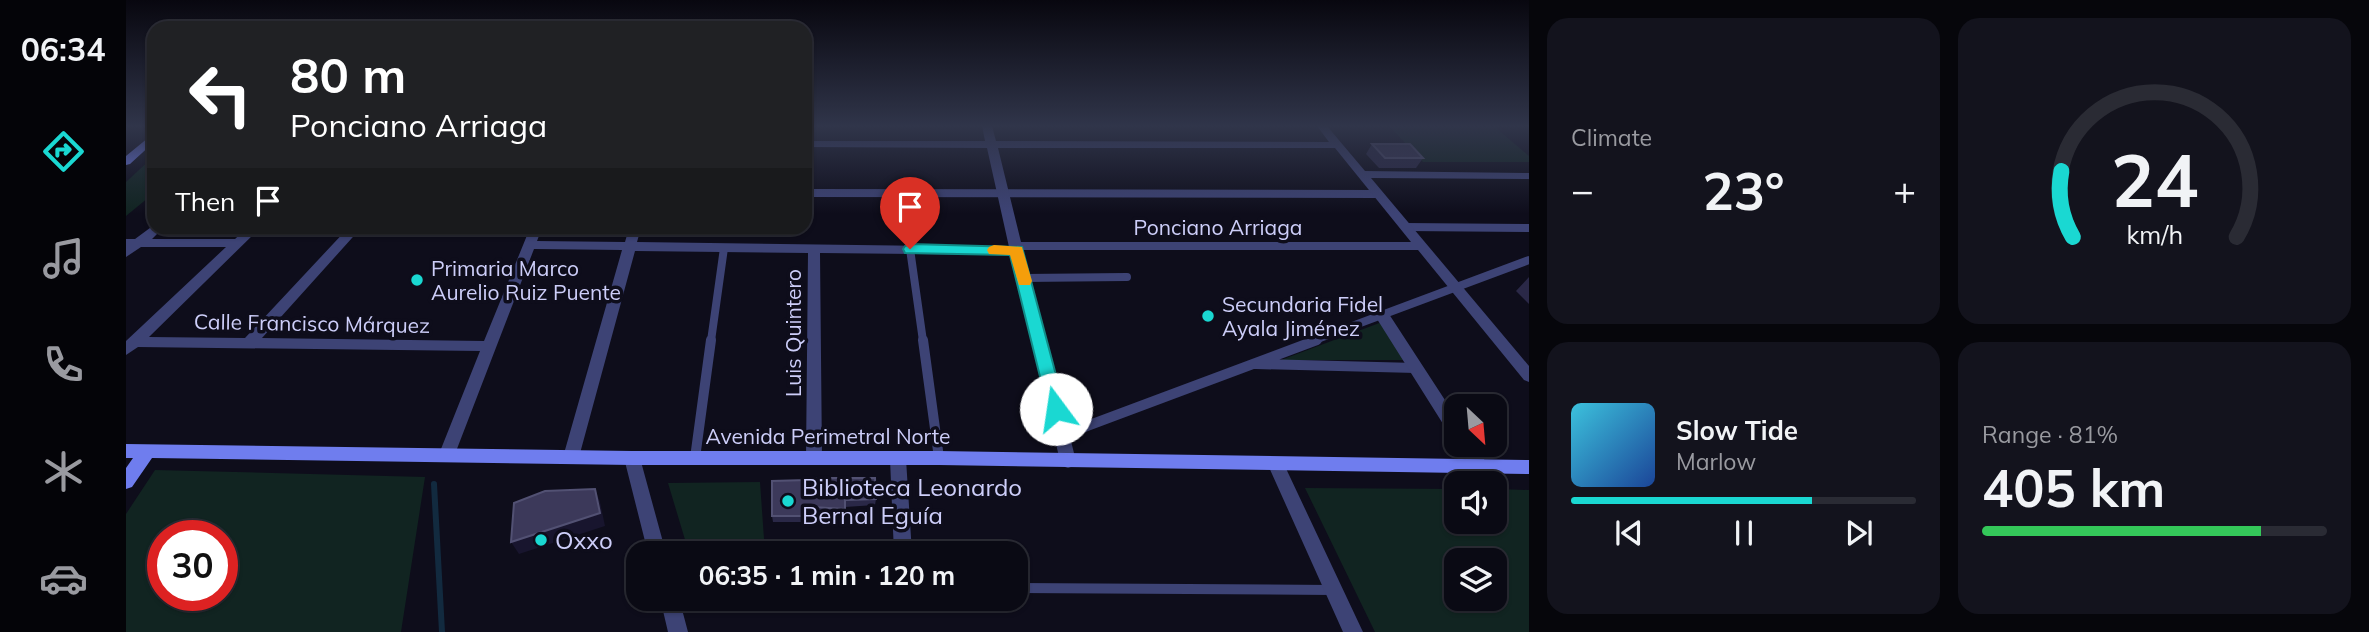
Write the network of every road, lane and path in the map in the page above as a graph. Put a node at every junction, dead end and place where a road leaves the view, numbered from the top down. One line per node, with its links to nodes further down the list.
1 (994, 155): 5 (street)
2 (1346, 155): 3 (street)
3 (1361, 174): 4 (street); 7 (street)
4 (1529, 176)
5 (1003, 192): 6 (lane); 7 (lane); 20 (street)
6 (812, 194)
7 (1378, 194): 8 (street)
8 (1405, 227): 9 (lane); 17 (street)
9 (1529, 228)
10 (246, 235): 15 (street)
11 (349, 235): 29 (street)
12 (533, 235): 16 (street)
13 (633, 235): 18 (street)
14 (132, 243): 15 (street); 23 (street)
15 (237, 243): 30 (street)
16 (528, 245): 18 (street, Ponciano Arriaga); 31 (street)
17 (1420, 246): 20 (street, Ponciano Arriaga); 27 (street)
18 (629, 248): 19 (street, Ponciano Arriaga); 41 (street)
19 (724, 248): 21 (street, Ponciano Arriaga); 44 (lane)
20 (1016, 248): 22 (street, Ponciano Arriaga); 26 (street)
21 (814, 249): 22 (street, Ponciano Arriaga); 45 (street, Luis Quintero)
22 (910, 249): 46 (lane)
23 (126, 253)
24 (1529, 260): 27 (lane)
25 (1127, 277): 26 (lane)
26 (1023, 278): 37 (street)
27 (1455, 288): 28 (lane); 32 (street)
28 (1382, 315): 33 (lane); 34 (street)
29 (250, 342): 30 (street, Calle Francisco Márquez); 31 (street, Calle Francisco Márquez)
30 (130, 346)
31 (488, 346): 40 (street)
32 (1523, 363): 35 (street)
33 (1249, 364): 34 (lane); 37 (lane)
34 (1416, 368): 36 (street)
35 (1529, 376)
36 (1444, 411)
37 (1063, 435): 48 (street)
38 (126, 452): 39 (street, Avenida Perimetral Norte)
39 (147, 452): 40 (street, Avenida Perimetral Norte); 52 (street)
40 (447, 454): 41 (street, Avenida Perimetral Norte)
41 (571, 457): 43 (street, Avenida Perimetral Norte)
42 (1474, 457): 50 (street)
43 (632, 458): 44 (street, Avenida Perimetral Norte); 53 (street)
44 (695, 458): 45 (street, Avenida Perimetral Norte)
45 (814, 458): 47 (street, Avenida Perimetral Norte)
46 (939, 458): 47 (street, Avenida Perimetral Norte); 48 (street, Avenida Perimetral Norte)
47 (898, 459): 54 (street)
48 (1068, 461): 49 (street, Avenida Perimetral Norte)
49 (1276, 464): 50 (street, Avenida Perimetral Norte); 56 (street)
50 (1480, 466): 51 (street, Avenida Perimetral Norte)
51 (1529, 467)
52 (126, 482)
53 (654, 541)
54 (902, 541)
55 (1028, 589): 56 (lane)
56 (1334, 590): 59 (street)
57 (672, 611): 58 (street)
58 (678, 632)
59 (1353, 632)

